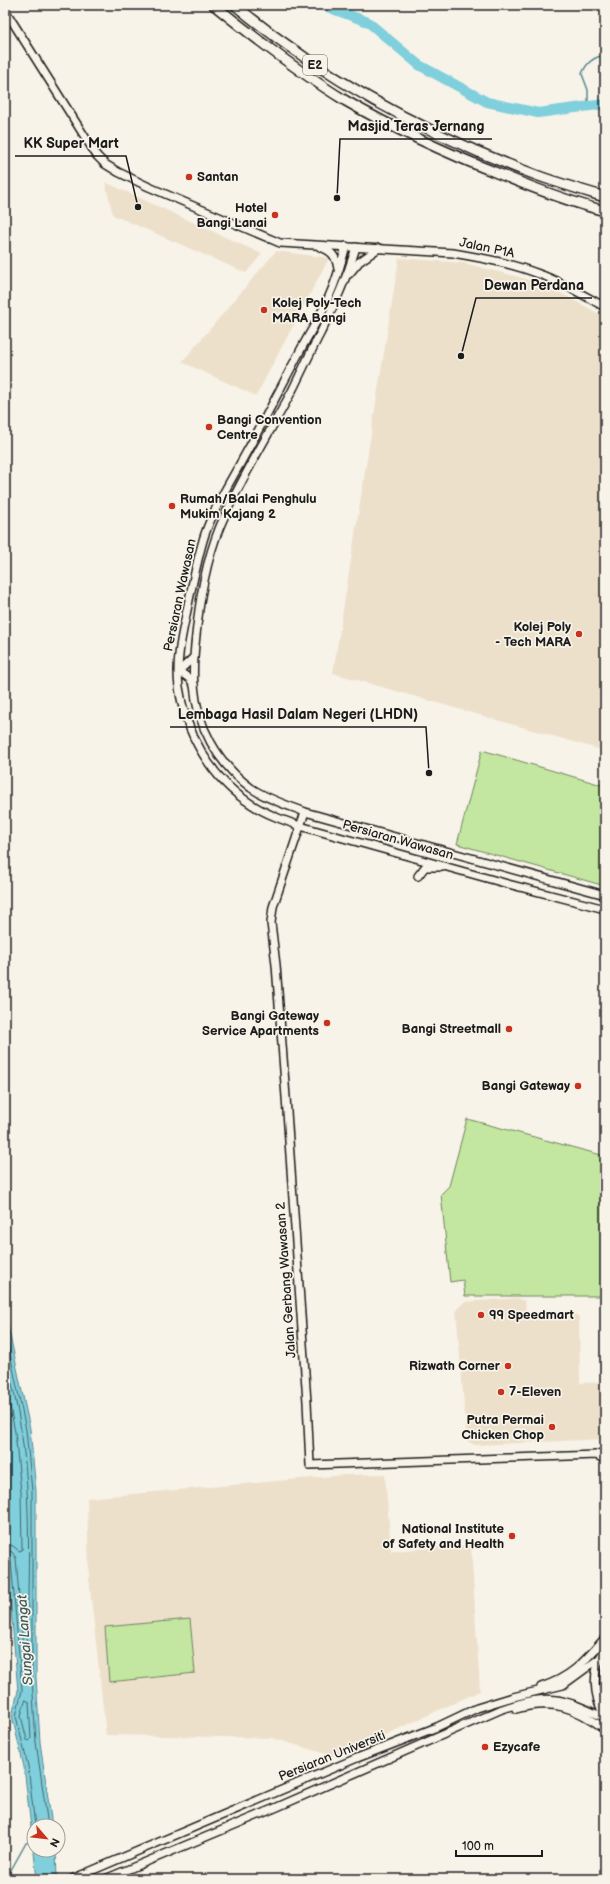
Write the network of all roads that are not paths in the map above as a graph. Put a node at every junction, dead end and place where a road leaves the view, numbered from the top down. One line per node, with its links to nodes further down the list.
1 (214, 5): 5 (highway, E2)
2 (235, 5): 4 (highway, E2)
3 (5, 10): 6 (main road)
4 (605, 197)
5 (605, 211)
6 (309, 244): 7 (main road, Jalan P1A); 10 (main road)
7 (346, 246): 8 (main road, Jalan P1A); 10 (main road, Persiaran Wawasan)
8 (356, 247): 9 (main road, Jalan P1A); 11 (main road, Persiaran Wawasan)
9 (378, 248): 11 (main road); 12 (main road, Jalan P1A)
10 (338, 273): 13 (main road, Persiaran Wawasan)
11 (348, 276): 14 (main road, Persiaran Wawasan)
12 (605, 307)
13 (292, 367): 14 (main road); 15 (main road, Persiaran Wawasan)
14 (293, 389): 15 (main road); 16 (main road, Persiaran Wawasan)
15 (274, 402): 17 (main road, Persiaran Wawasan)
16 (242, 482): 17 (main road); 18 (main road, Persiaran Wawasan)
17 (222, 497): 18 (main road); 20 (main road, Persiaran Wawasan)
18 (225, 515): 19 (main road, Persiaran Wawasan)
19 (194, 657): 20 (main road); 21 (main road, Persiaran Wawasan)
20 (179, 671): 21 (main road); 23 (main road, Persiaran Wawasan)
21 (194, 685): 22 (main road, Persiaran Wawasan)
22 (305, 812): 24 (main road, Jalan Gerbang Wawasan 2); 29 (main road, Persiaran Wawasan)
23 (285, 821): 24 (main road, Persiaran Wawasan); 26 (main road)
24 (300, 826): 25 (main road, Persiaran Wawasan); 26 (main road, Jalan Gerbang Wawasan 2)
25 (315, 830): 26 (main road); 27 (main road, Persiaran Wawasan)
26 (296, 839): 32 (main road, Jalan Gerbang Wawasan 2)
27 (447, 867): 28 (main road); 30 (main road, Persiaran Wawasan)
28 (418, 876)
29 (605, 895)
30 (605, 909)
31 (605, 1451): 32 (main road, Jalan Gerbang Wawasan 2)
32 (597, 1455): 33 (main road)
33 (605, 1460)
34 (605, 1638): 37 (main road)
35 (605, 1649): 36 (main road)
36 (600, 1658): 37 (main road, Persiaran Universiti); 38 (main road)
37 (477, 1708): 41 (main road, Persiaran Universiti)
38 (605, 1718): 39 (main road, Persiaran Universiti)
39 (477, 1719): 40 (main road); 42 (main road, Persiaran Universiti)
40 (605, 1729)
41 (72, 1879)
42 (105, 1879)

